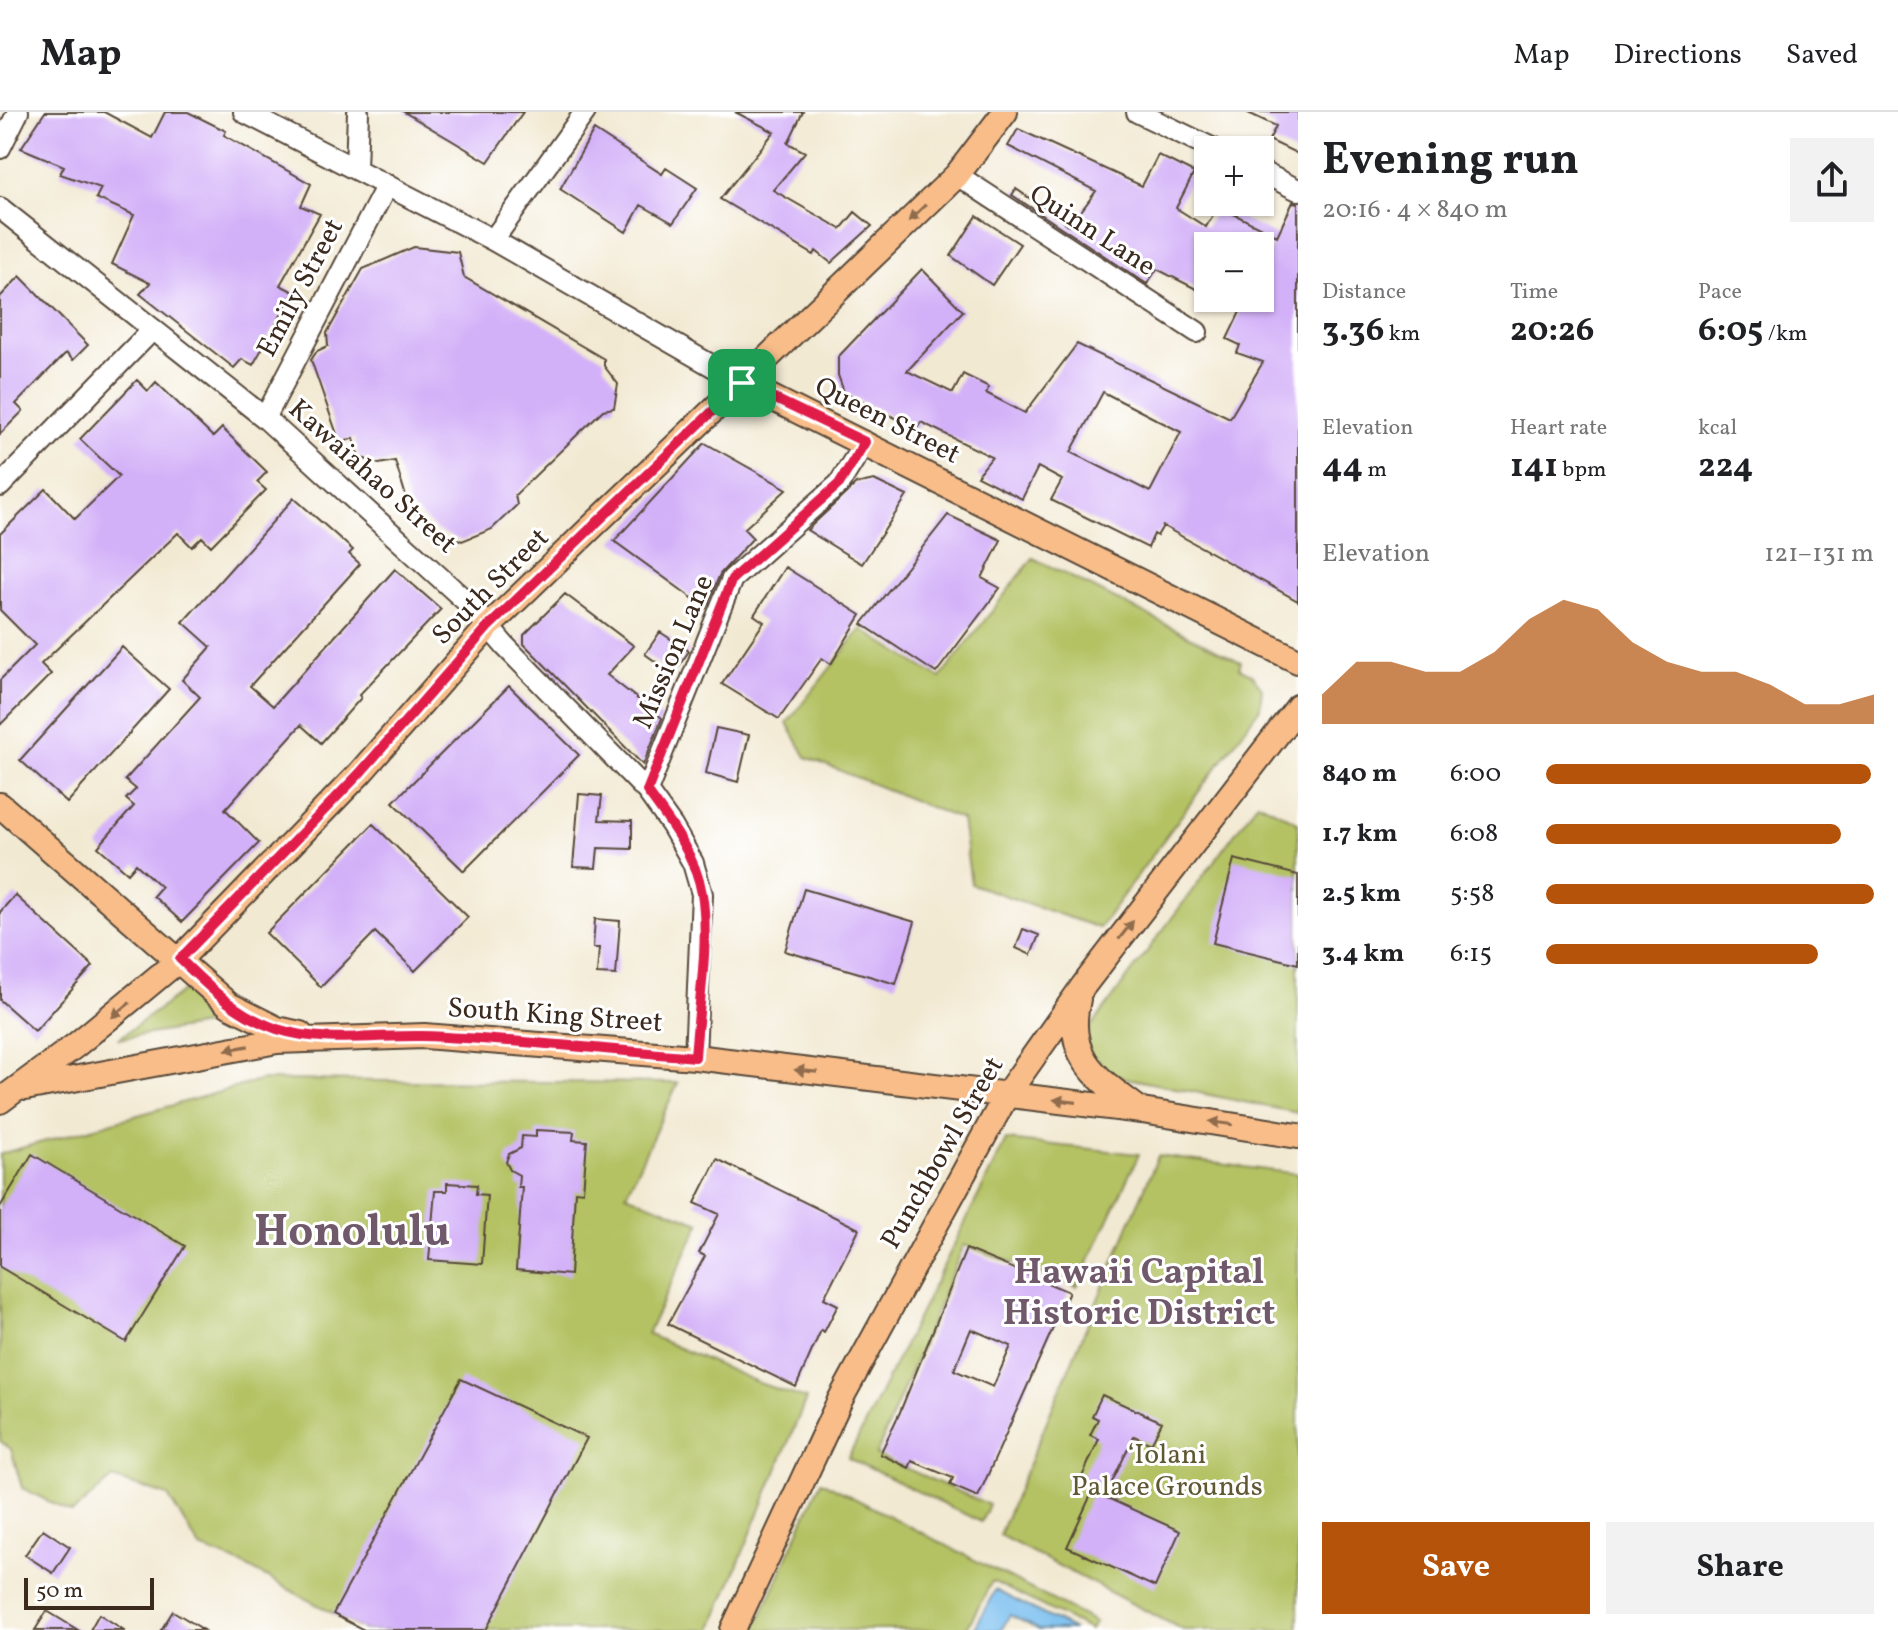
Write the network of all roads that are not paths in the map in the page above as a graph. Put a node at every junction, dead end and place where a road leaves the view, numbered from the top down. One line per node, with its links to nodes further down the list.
1 (18, 112): 8 (street)
2 (244, 112): 9 (street, Queen Street)
3 (358, 112): 9 (street)
4 (585, 112): 15 (street)
5 (1005, 112): 10 (main road, South Street)
6 (1137, 112): 7 (street)
7 (1194, 139)
8 (0, 148)
9 (356, 168): 12 (street, Queen Street)
10 (957, 175): 17 (street, Quinn Lane); 18 (main road, South Street, one-way to 18)
11 (1274, 178): 13 (street)
12 (387, 185): 15 (street, Queen Street); 19 (street, Emily Street)
13 (1298, 190)
14 (0, 208): 16 (street, Kawaiahao Street)
15 (493, 240): 18 (street, Queen Street)
16 (153, 329): 19 (street, Kawaiahao Street); 21 (street)
17 (1197, 332)
18 (742, 383): 20 (main road, Queen Street); 22 (main road, South Street)
19 (265, 418): 22 (street, Kawaiahao Street)
20 (865, 442): 23 (main road, Queen Street); 25 (street, Mission Lane)
21 (0, 486)
22 (488, 627): 25 (street, Kawaiahao Street); 27 (main road, South Street)
23 (1298, 661)
24 (1298, 707): 28 (main road, Punchbowl Street, one-way to 24)
25 (647, 791): 30 (street, Kawaiahao Street)
26 (0, 805): 27 (main road)
27 (180, 959): 29 (main road); 32 (main road, South Street, one-way to 32)
28 (1079, 992): 31 (main road, Punchbowl Street); 33 (main road)
29 (342, 1037): 30 (main road, South King Street); 32 (main road, South King Street, one-way to 32)
30 (695, 1057): 31 (main road, South King Street, one-way to 30)
31 (1007, 1094): 33 (main road, South King Street, one-way to 31); 35 (main road, Punchbowl Street)
32 (3, 1097)
33 (1142, 1111): 34 (main road, South King Street, one-way to 33)
34 (1298, 1136)
35 (733, 1630)

